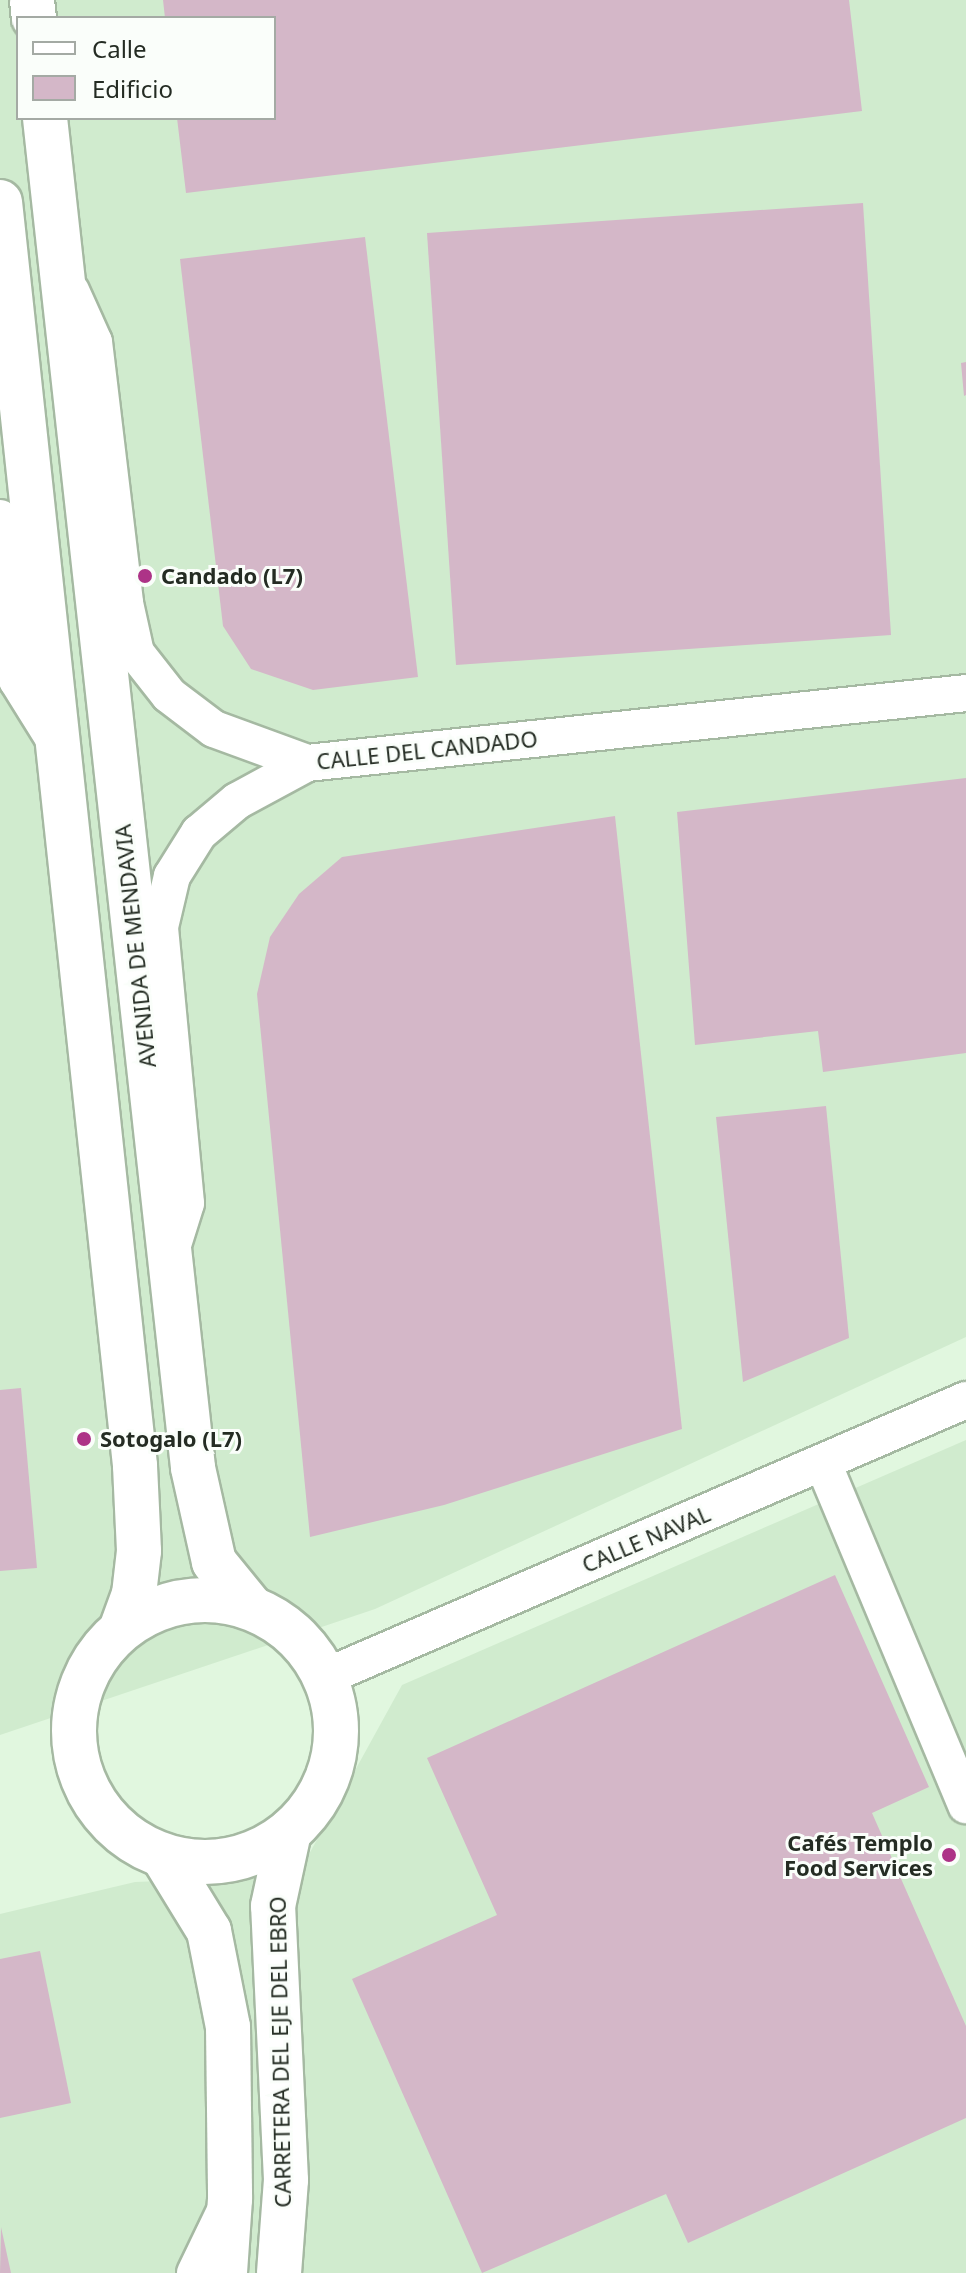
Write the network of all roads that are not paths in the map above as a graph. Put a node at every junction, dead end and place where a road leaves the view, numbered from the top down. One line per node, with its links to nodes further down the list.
1 (45, 120): 3 (main road, AVENIDA DE MENDAVIA)
2 (0, 202): 6 (main road)
3 (61, 271): 7 (street, AVENIDA DE MENDAVIA); 8 (main road, AVENIDA DE MENDAVIA)
4 (0, 518): 6 (street)
5 (966, 693): 7 (street, CALLE DEL CANDADO)
6 (60, 748): 12 (main road)
7 (307, 763): 8 (street, CALLE DEL CANDADO)
8 (170, 1255): 11 (main road, AVENIDA DE MENDAVIA)
9 (966, 1400): 10 (street, CALLE NAVAL)
10 (823, 1463): 13 (street, CALLE NAVAL); 14 (street)
11 (250, 1606): 12 (main road); 13 (main road)
12 (121, 1629): 16 (main road)
13 (325, 1677): 15 (main road)
14 (966, 1805)
15 (289, 1832): 16 (main road); 20 (main road, CARRETERA DEL EJE DEL EBRO)
16 (163, 1856): 17 (main road)
17 (230, 2199): 18 (street); 19 (main road)
18 (195, 2273)
19 (225, 2273)
20 (279, 2273)

